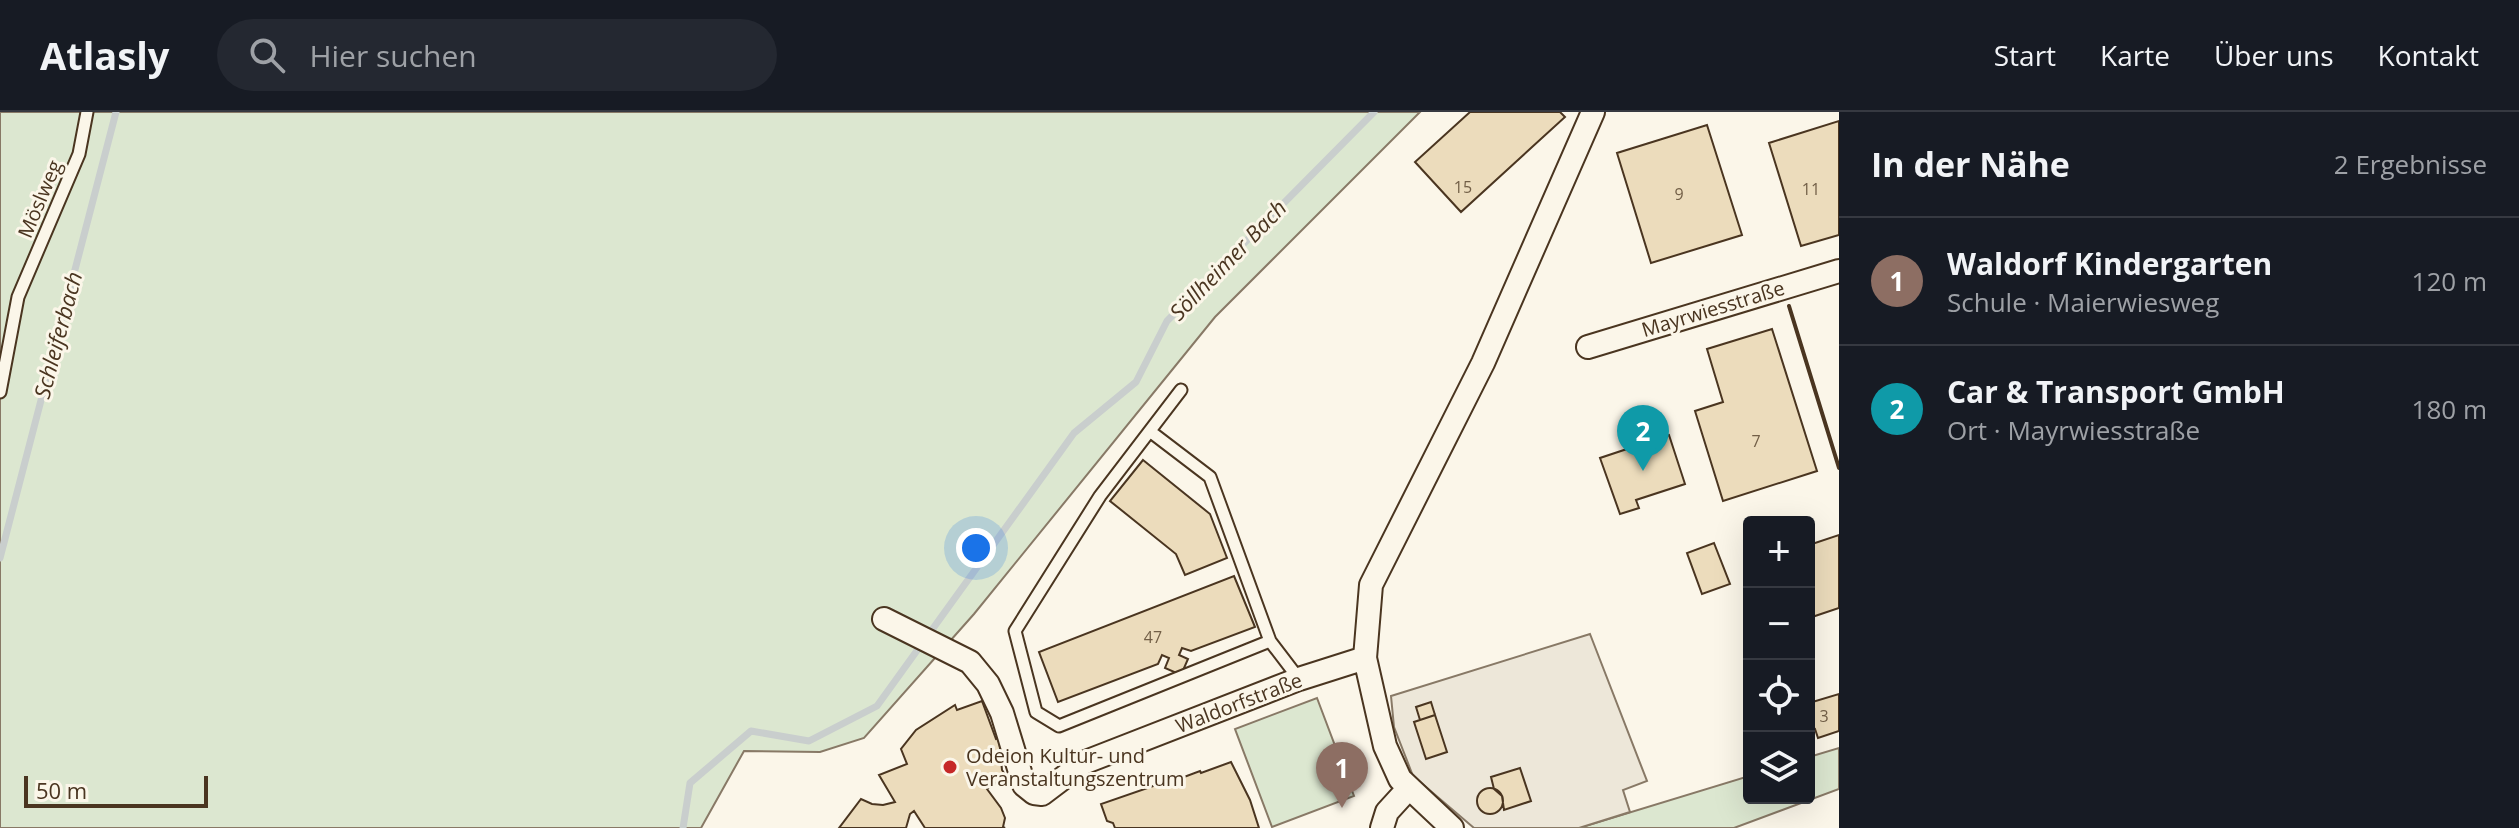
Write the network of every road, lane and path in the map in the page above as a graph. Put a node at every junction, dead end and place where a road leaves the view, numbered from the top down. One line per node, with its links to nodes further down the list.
1 (87, 112): 6 (lane, Möslweg)
2 (1593, 112): 10 (street)
3 (1839, 271): 4 (street, Mayrwiesstraße)
4 (1588, 347)
5 (1181, 390): 7 (lane)
6 (0, 392)
7 (1151, 432): 9 (lane); 9 (lane)
8 (891, 623): 11 (street, Waldorfstraße)
9 (1270, 641): 11 (lane)
10 (1365, 658): 11 (street, Waldorfstraße); 12 (street)
11 (1299, 679)
12 (1408, 789): 13 (street); 14 (street)
13 (1448, 827)
14 (1382, 828)

